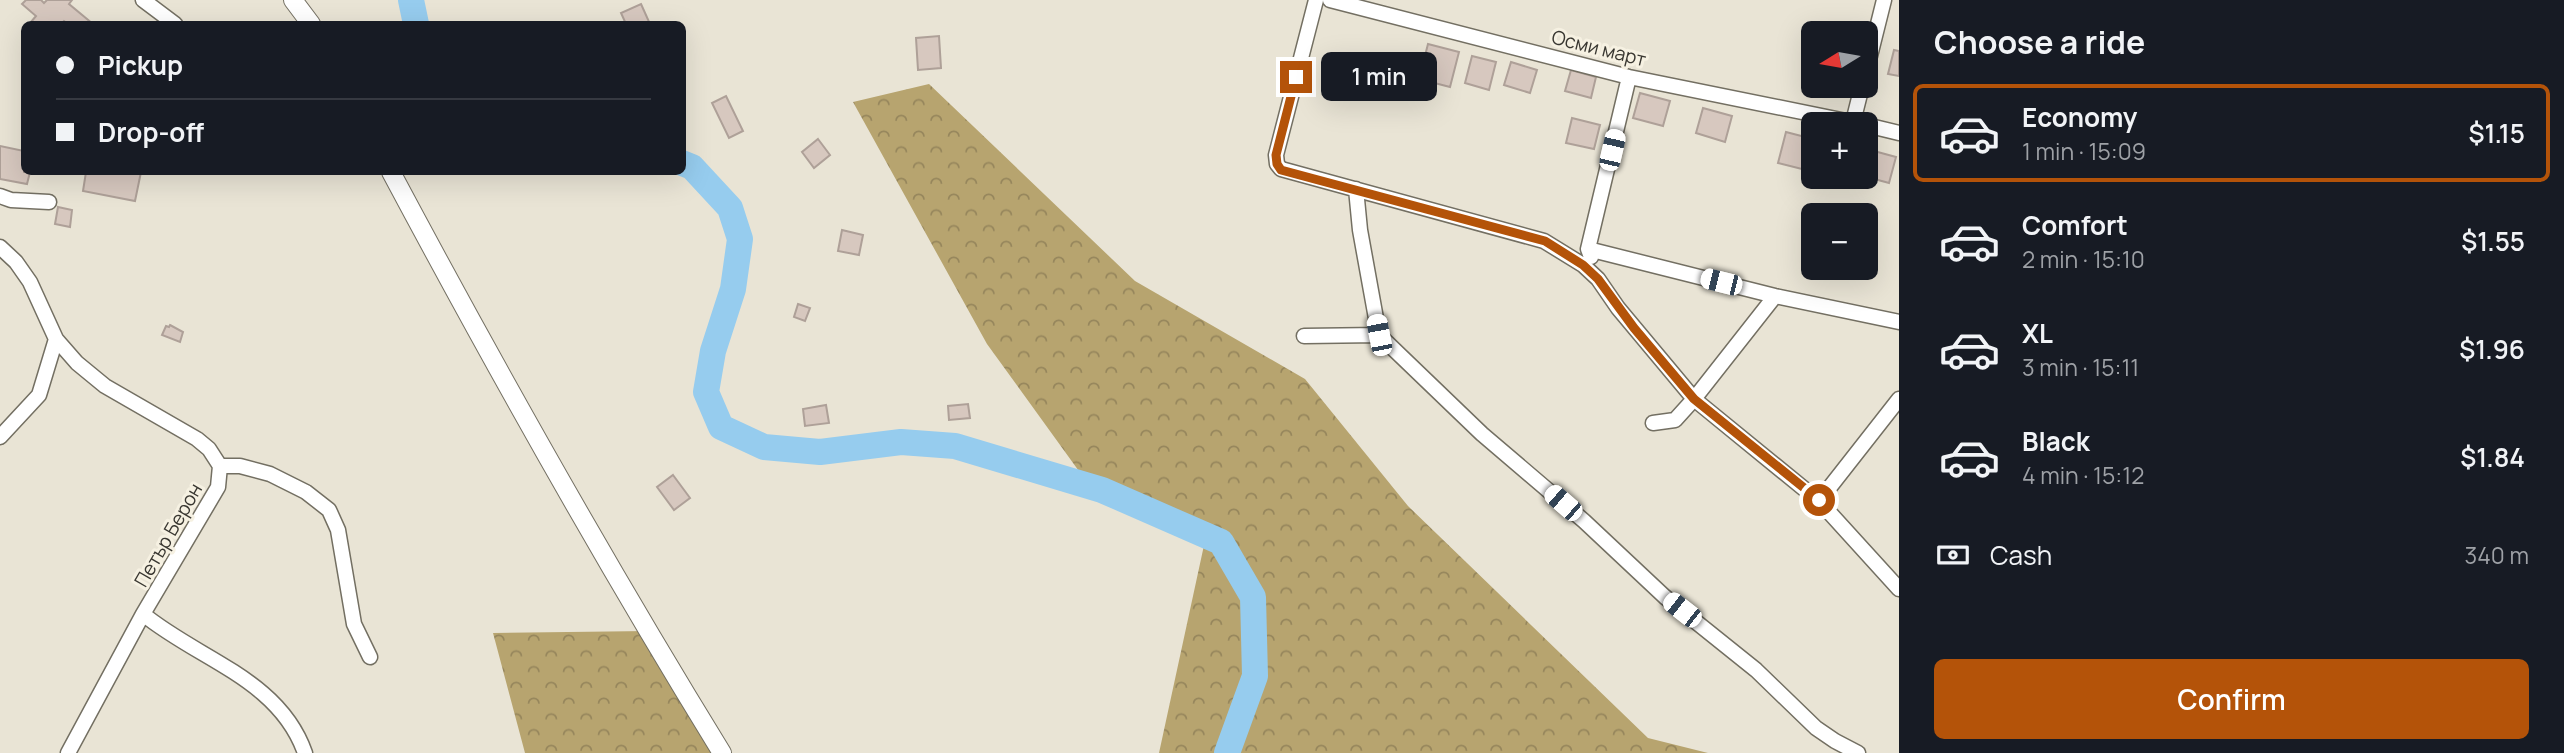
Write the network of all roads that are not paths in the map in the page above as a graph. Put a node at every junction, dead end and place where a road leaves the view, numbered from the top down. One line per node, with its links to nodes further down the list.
1 (144, 0): 6 (street)
2 (293, 0): 7 (street)
3 (1316, 0): 14 (street)
4 (1330, 0): 9 (street, Осми март)
5 (1884, 0): 8 (street)
6 (171, 21)
7 (309, 21)
8 (1878, 24)
9 (1629, 77): 10 (street, Осми март); 18 (street)
10 (1801, 112)
11 (1878, 128): 12 (street, Осми март)
12 (1899, 133)
13 (393, 175): 36 (street)
14 (1356, 189): 19 (street); 22 (street)
15 (0, 197): 16 (street)
16 (49, 202)
17 (0, 247): 24 (street, Петър Берон)
18 (1588, 249): 19 (street); 20 (street)
19 (1598, 279): 25 (street)
20 (1775, 296): 21 (street); 25 (street)
21 (1899, 321)
22 (1379, 335): 23 (street); 37 (street)
23 (1304, 336)
24 (56, 339): 28 (street); 29 (street, Петър Берон)
25 (1694, 399): 27 (street); 30 (street)
26 (1899, 400): 30 (street)
27 (1653, 423)
28 (0, 437)
29 (220, 466): 32 (street, Петър Берон); 33 (street)
30 (1819, 500): 31 (street)
31 (1899, 589)
32 (144, 614): 34 (street, Петър Берон); 35 (street)
33 (370, 657)
34 (68, 753)
35 (305, 753)
36 (722, 753)
37 (1858, 753)

